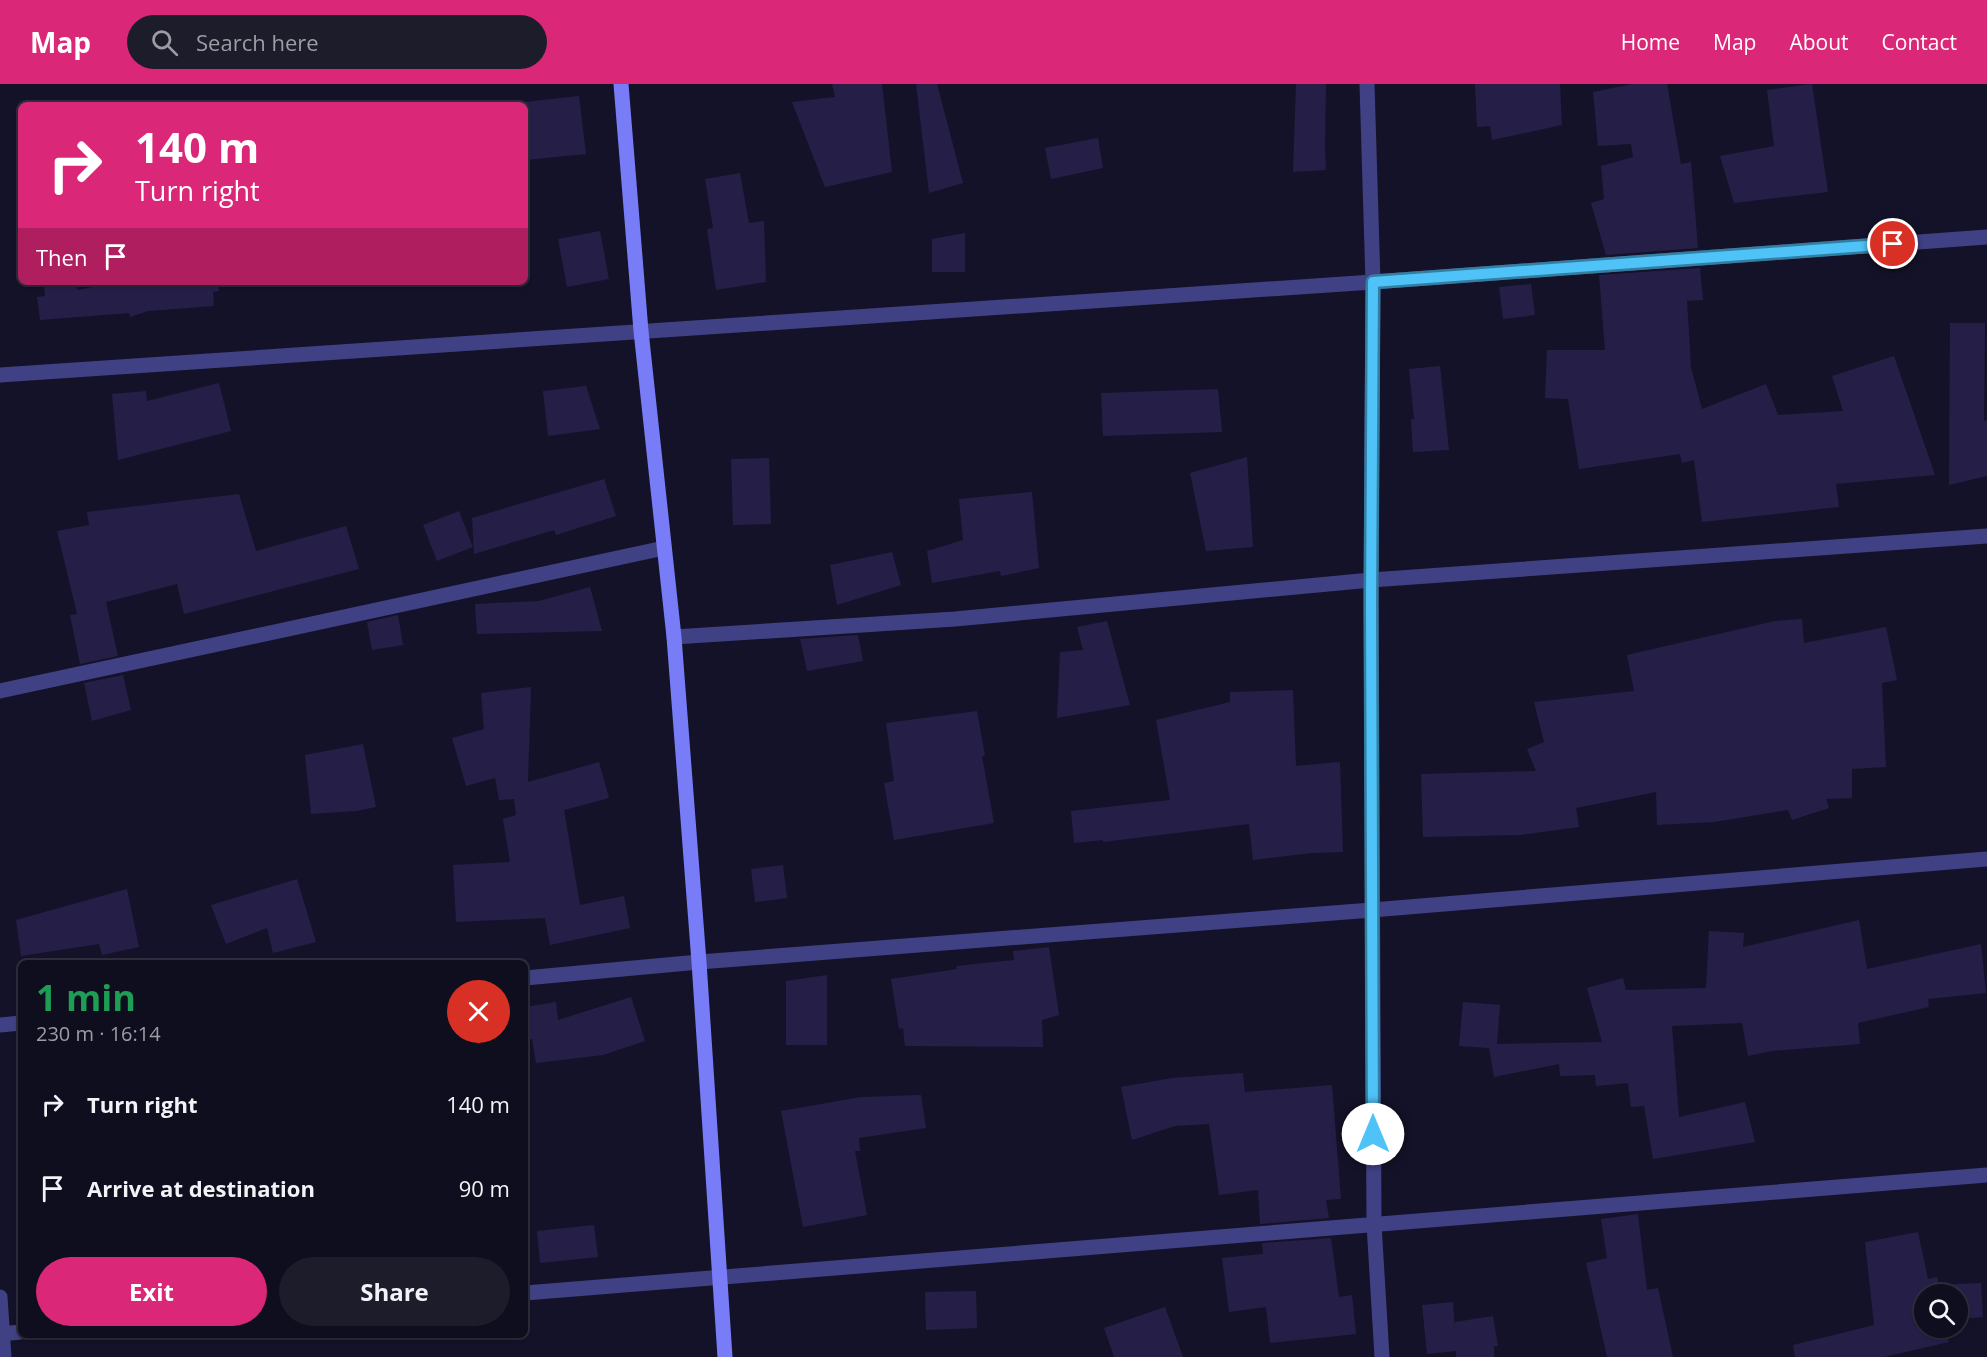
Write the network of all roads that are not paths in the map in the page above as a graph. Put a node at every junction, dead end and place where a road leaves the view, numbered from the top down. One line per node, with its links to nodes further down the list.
1 (621, 84): 5 (street)
2 (1367, 84): 4 (street)
3 (1987, 237): 4 (street)
4 (1373, 282): 5 (street); 9 (street)
5 (641, 331): 6 (street); 8 (street)
6 (0, 375)
7 (1987, 536): 9 (street)
8 (664, 548): 10 (street); 11 (street)
9 (1371, 580): 10 (street); 13 (street)
10 (674, 637): 14 (street)
11 (0, 691)
12 (1987, 859): 13 (street)
13 (1372, 910): 14 (street); 19 (street)
14 (699, 962): 15 (street); 20 (street)
15 (528, 978)
16 (18, 1023): 17 (street)
17 (0, 1025)
18 (1987, 1175): 19 (street)
19 (1374, 1224): 20 (street); 27 (street)
20 (719, 1278): 21 (street); 26 (street)
21 (528, 1293)
22 (0, 1297): 24 (street)
23 (18, 1332): 24 (street)
24 (1, 1334): 25 (street)
25 (3, 1357)
26 (725, 1357)
27 (1382, 1357)

